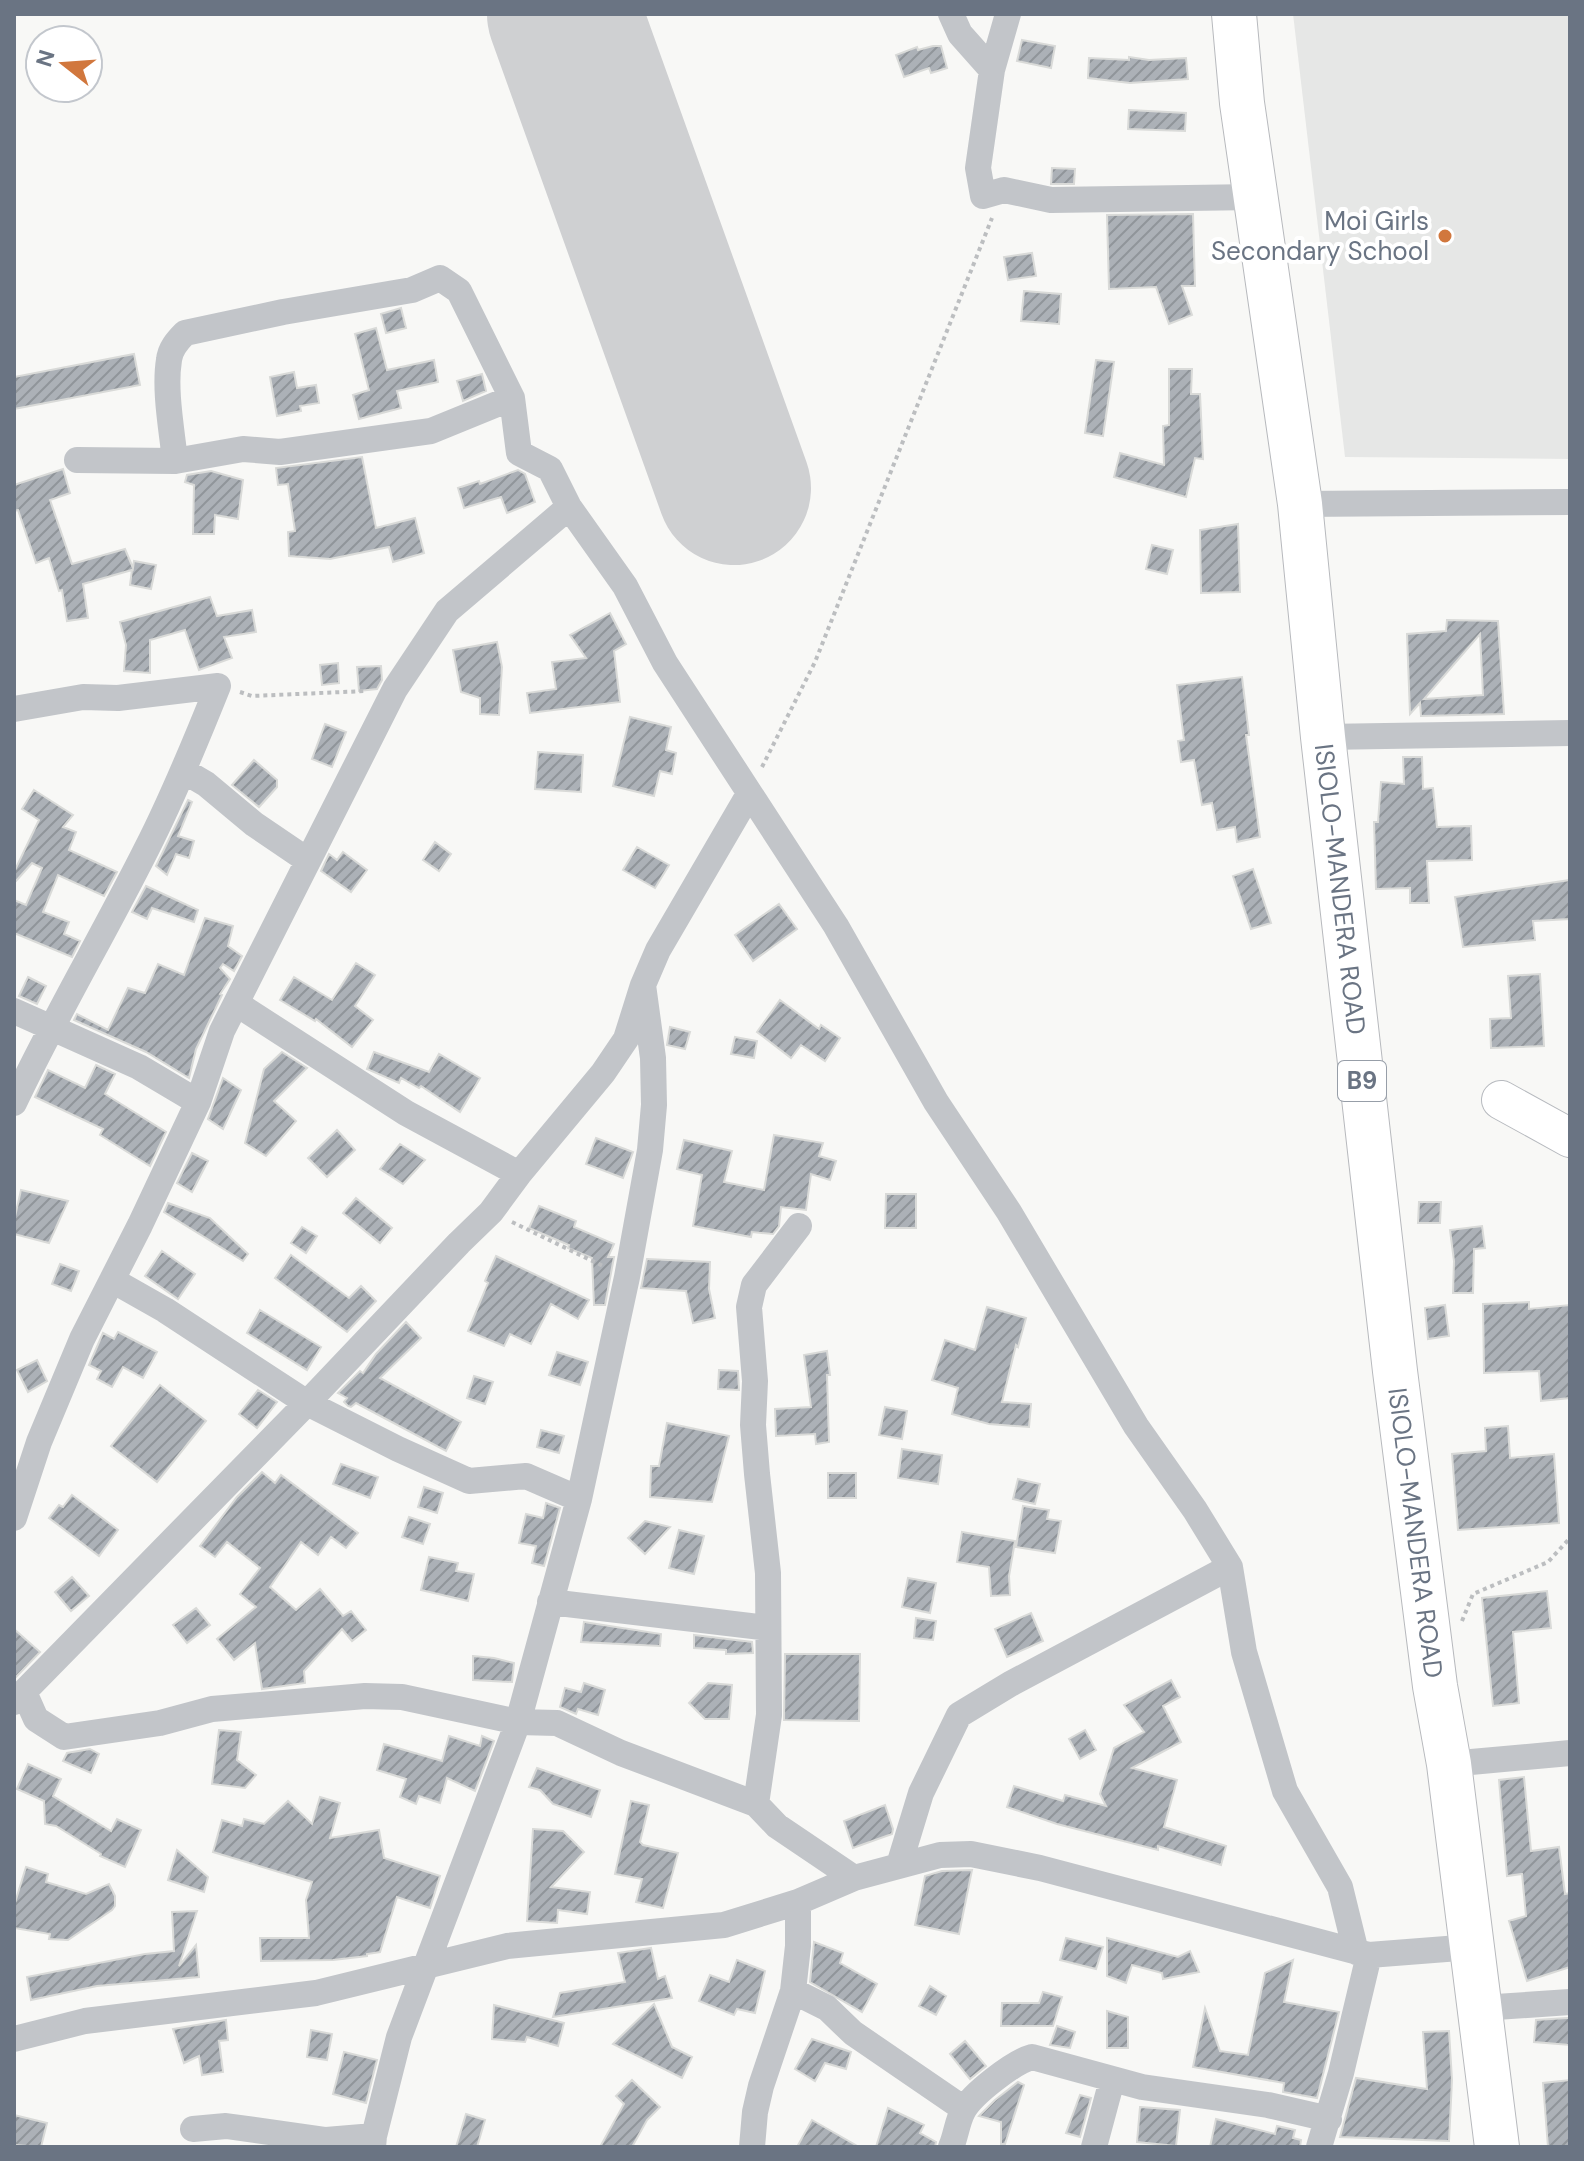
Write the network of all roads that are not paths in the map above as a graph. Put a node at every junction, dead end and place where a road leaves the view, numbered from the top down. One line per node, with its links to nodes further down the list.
1 (951, 14): 4 (street)
2 (1008, 14): 4 (street)
3 (1234, 14): 5 (highway, ISIOLO-MANDERA ROAD / B9)
4 (992, 70): 5 (street)
5 (1256, 197): 10 (highway, ISIOLO-MANDERA ROAD / B9)
6 (512, 398): 8 (street); 8 (street); 11 (street)
7 (77, 460): 8 (street)
8 (175, 461)
9 (1570, 502): 10 (street)
10 (1300, 504): 14 (highway, ISIOLO-MANDERA ROAD / B9)
11 (569, 507): 16 (street); 17 (street)
12 (14, 709): 15 (street)
13 (1570, 733): 14 (street)
14 (1323, 737): 38 (highway, ISIOLO-MANDERA ROAD / B9)
15 (184, 771): 17 (street); 21 (street)
16 (749, 794): 18 (street); 32 (street)
17 (307, 860): 19 (street)
18 (643, 985): 26 (street); 30 (street)
19 (237, 1004): 23 (street); 26 (street)
20 (14, 1011): 21 (street)
21 (50, 1028): 23 (street); 24 (street)
22 (1501, 1100): 25 (main road)
23 (198, 1102): 28 (street)
24 (14, 1103)
25 (1570, 1138)
26 (519, 1174): 29 (street)
27 (799, 1226): 34 (street)
28 (112, 1280): 29 (street); 31 (street)
29 (307, 1403): 30 (street); 35 (street)
30 (579, 1499): 33 (street)
31 (16, 1509)
32 (1230, 1567): 40 (street); 44 (street)
33 (550, 1602): 34 (street); 36 (street)
34 (768, 1628): 39 (street)
35 (19, 1697): 36 (street)
36 (518, 1722): 39 (street); 45 (street)
37 (1570, 1753): 38 (street)
38 (1449, 1764): 43 (highway, ISIOLO-MANDERA ROAD / B9)
39 (756, 1804): 41 (street)
40 (899, 1865): 41 (street); 44 (street)
41 (854, 1878): 42 (street)
42 (798, 1902): 45 (street); 46 (street)
43 (1472, 1947): 44 (street); 48 (highway, ISIOLO-MANDERA ROAD / B9)
44 (1363, 1954): 52 (street)
45 (426, 1965): 49 (street); 54 (street)
46 (793, 1991): 51 (street); 55 (street)
47 (1570, 2002): 48 (street)
48 (1481, 2008): 59 (highway, ISIOLO-MANDERA ROAD / B9)
49 (14, 2039)
50 (1112, 2080): 51 (street); 52 (street); 57 (street)
51 (964, 2109): 56 (street)
52 (1329, 2119): 58 (street)
53 (193, 2129): 54 (street)
54 (374, 2141)
55 (752, 2147)
56 (951, 2147)
57 (1094, 2147)
58 (1319, 2147)
59 (1497, 2147)

